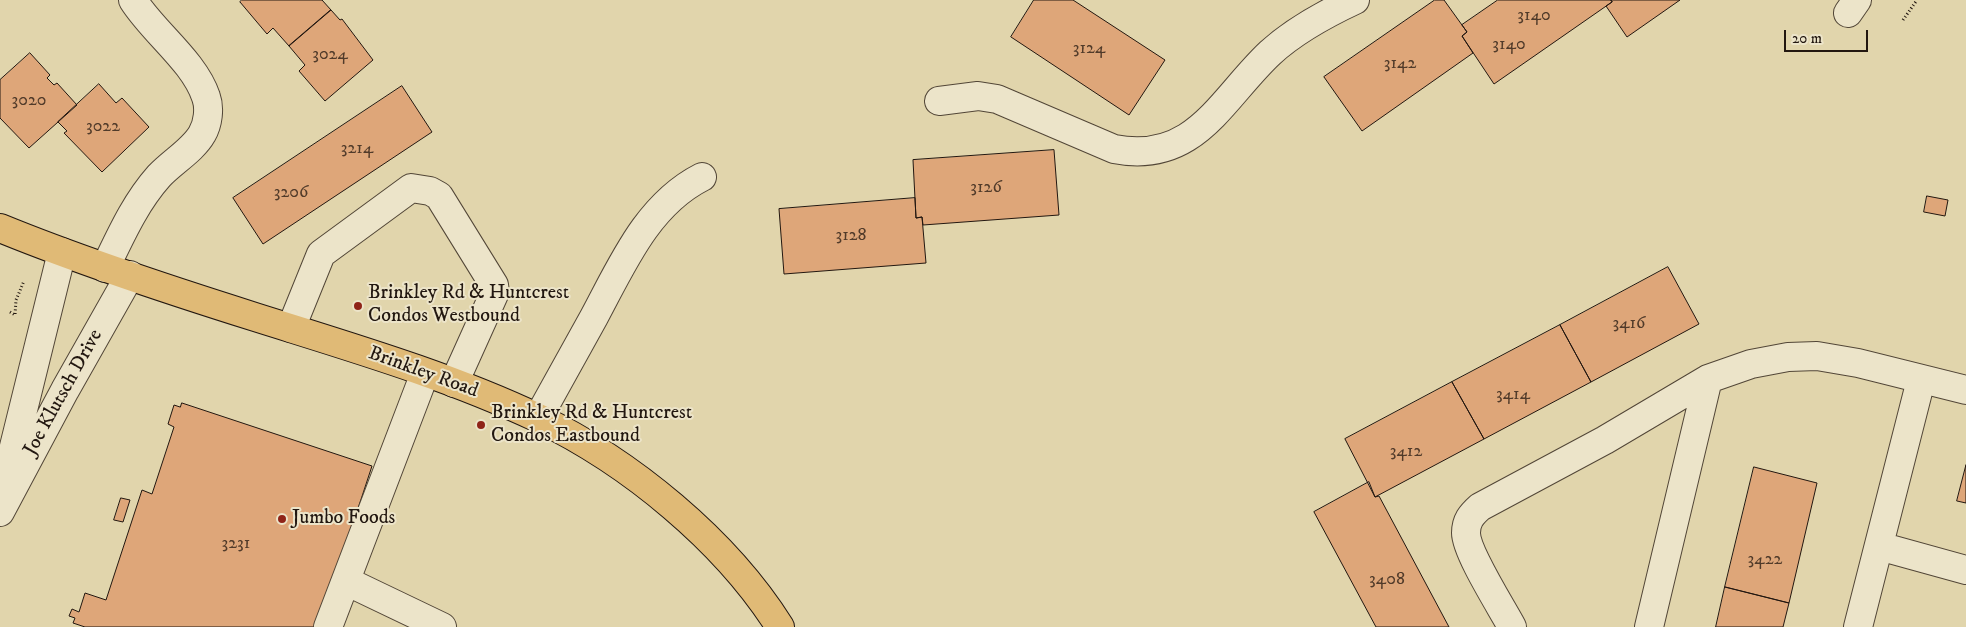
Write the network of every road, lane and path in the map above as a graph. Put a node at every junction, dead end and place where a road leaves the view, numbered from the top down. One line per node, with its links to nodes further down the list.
1 (133, 0): 9 (street, Joe Klutsch Drive)
2 (1355, 0): 5 (street)
3 (1917, 0): 4 (path)
4 (1903, 20)
5 (939, 101)
6 (702, 177): 18 (street)
7 (0, 228): 8 (main road, Brinkley Road)
8 (62, 252): 9 (main road, Brinkley Road); 19 (street)
9 (117, 272): 12 (main road, Brinkley Road); 19 (street, Joe Klutsch Drive)
10 (26, 276): 11 (path)
11 (10, 312)
12 (291, 328): 13 (main road, Brinkley Road); 16 (street)
13 (426, 372): 16 (main road, Brinkley Road); 22 (street)
14 (1708, 379): 15 (street); 26 (street); 27 (street)
15 (1921, 380): 17 (street); 20 (street)
16 (454, 383): 18 (main road, Brinkley Road)
17 (1966, 390)
18 (538, 418): 25 (main road, Brinkley Road)
19 (0, 512)
20 (1879, 546): 21 (street); 28 (street)
21 (1966, 570)
22 (346, 581): 23 (street); 24 (street)
23 (328, 627)
24 (442, 627)
25 (780, 627)
26 (1512, 627)
27 (1649, 627)
28 (1858, 627)

